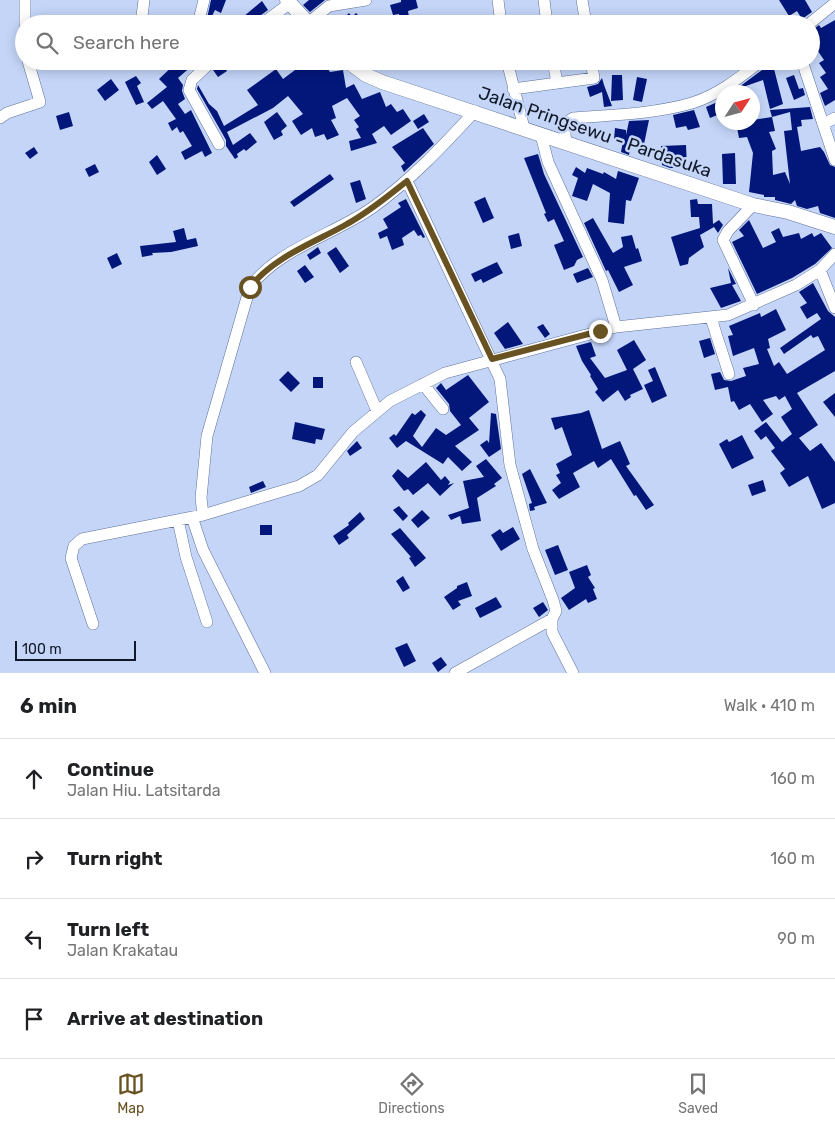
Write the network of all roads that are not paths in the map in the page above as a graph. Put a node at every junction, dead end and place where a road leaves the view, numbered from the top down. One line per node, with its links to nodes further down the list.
1 (25, 0): 10 (street)
2 (144, 0): 11 (street)
3 (204, 0): 12 (street)
4 (366, 0): 15 (street)
5 (498, 0): 16 (street)
6 (544, 0): 17 (street)
7 (582, 0): 18 (street)
8 (288, 1): 13 (street); 14 (main road)
9 (835, 3): 19 (street)
10 (25, 15)
11 (142, 15)
12 (200, 15)
13 (272, 15)
14 (301, 15)
15 (318, 15)
16 (500, 15)
17 (546, 15)
18 (584, 15)
19 (820, 15)
20 (31, 70): 31 (street)
21 (203, 70): 37 (street)
22 (359, 70): 30 (main road, Jalan Pringsewu - Pardasuka)
23 (509, 70): 29 (street)
24 (554, 70): 28 (street)
25 (593, 70): 28 (street)
26 (748, 70): 36 (street)
27 (805, 70): 33 (street)
28 (556, 83): 29 (street)
29 (514, 89): 34 (street)
30 (475, 111): 34 (main road, Jalan Pringsewu - Pardasuka); 39 (street)
31 (0, 118)
32 (835, 118): 33 (street)
33 (823, 124): 38 (street)
34 (524, 128): 35 (main road, Jalan Pringsewu - Pardasuka)
35 (541, 135): 36 (main road, Jalan Pringsewu - Pardasuka); 47 (street)
36 (566, 143): 40 (main road, Jalan Pringsewu - Pardasuka)
37 (218, 144)
38 (835, 160)
39 (407, 181): 48 (street); 54 (street)
40 (753, 205): 41 (main road, Jalan Pringsewu - Pardasuka); 44 (street)
41 (835, 227)
42 (835, 254): 43 (street)
43 (820, 270): 44 (street); 45 (street)
44 (754, 305): 46 (street)
45 (835, 308)
46 (711, 318): 47 (street); 50 (street)
47 (616, 327): 48 (street)
48 (492, 359): 51 (street); 56 (street)
49 (356, 362): 53 (street)
50 (729, 374)
51 (423, 384): 52 (street); 53 (street)
52 (443, 409)
53 (377, 411): 54 (street)
54 (198, 516): 55 (street); 59 (street)
55 (178, 520): 57 (street); 58 (street)
56 (552, 619): 60 (street); 61 (street)
57 (207, 622)
58 (93, 624)
59 (265, 673)
60 (455, 673)
61 (572, 673)

